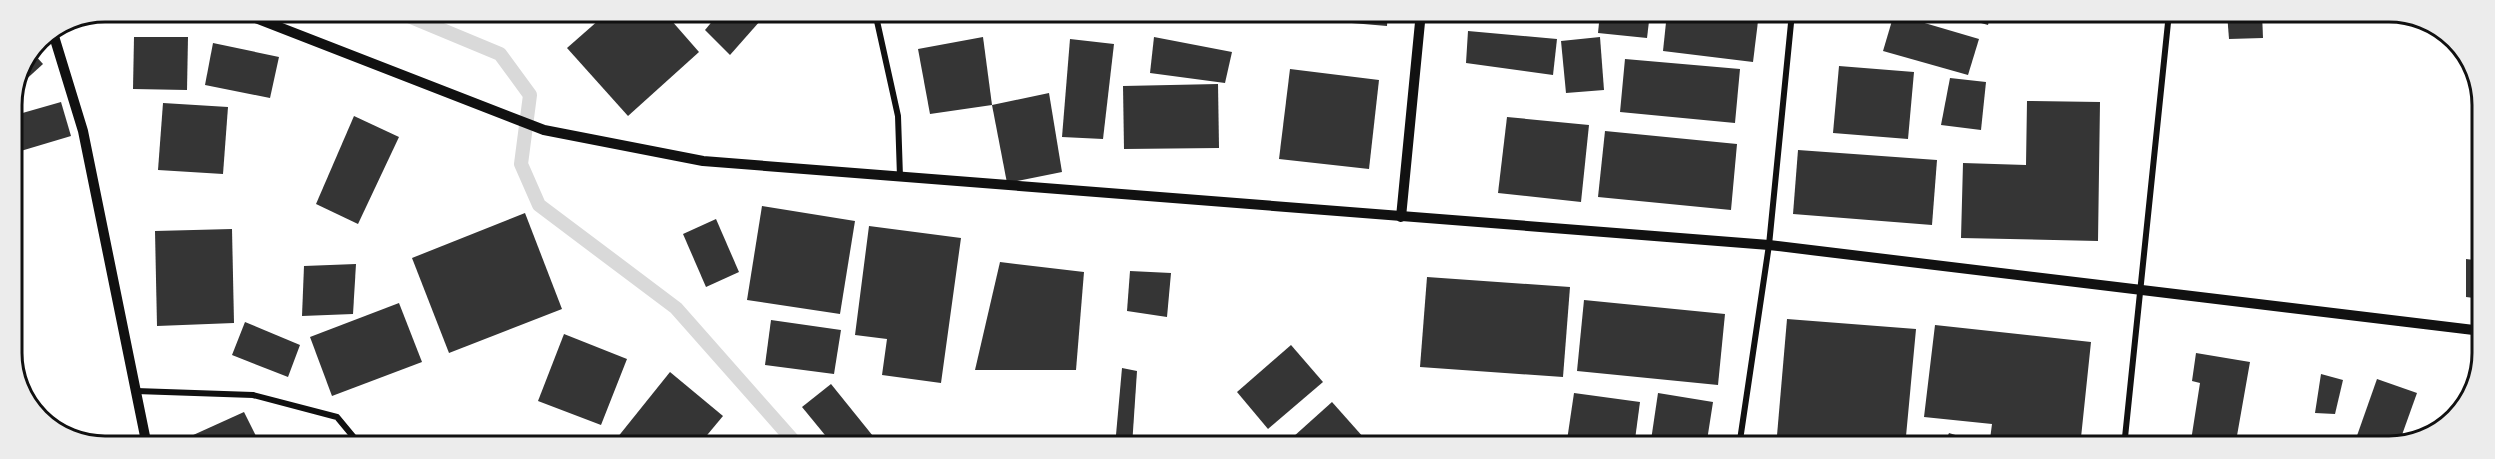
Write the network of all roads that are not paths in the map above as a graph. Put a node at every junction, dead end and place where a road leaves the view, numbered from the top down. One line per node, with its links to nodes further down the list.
1 (266, 22): 7 (street)
2 (877, 22): 7 (street)
3 (1420, 22): 8 (street)
4 (1791, 22): 9 (street)
5 (2168, 22): 10 (street)
6 (55, 40): 12 (street)
7 (900, 177): 8 (street)
8 (1401, 217): 9 (street)
9 (1769, 245): 10 (street); 15 (street)
10 (2141, 291): 11 (street); 16 (street)
11 (2472, 330)
12 (136, 391): 13 (street); 14 (street)
13 (145, 436)
14 (353, 436)
15 (1741, 436)
16 (2125, 436)

